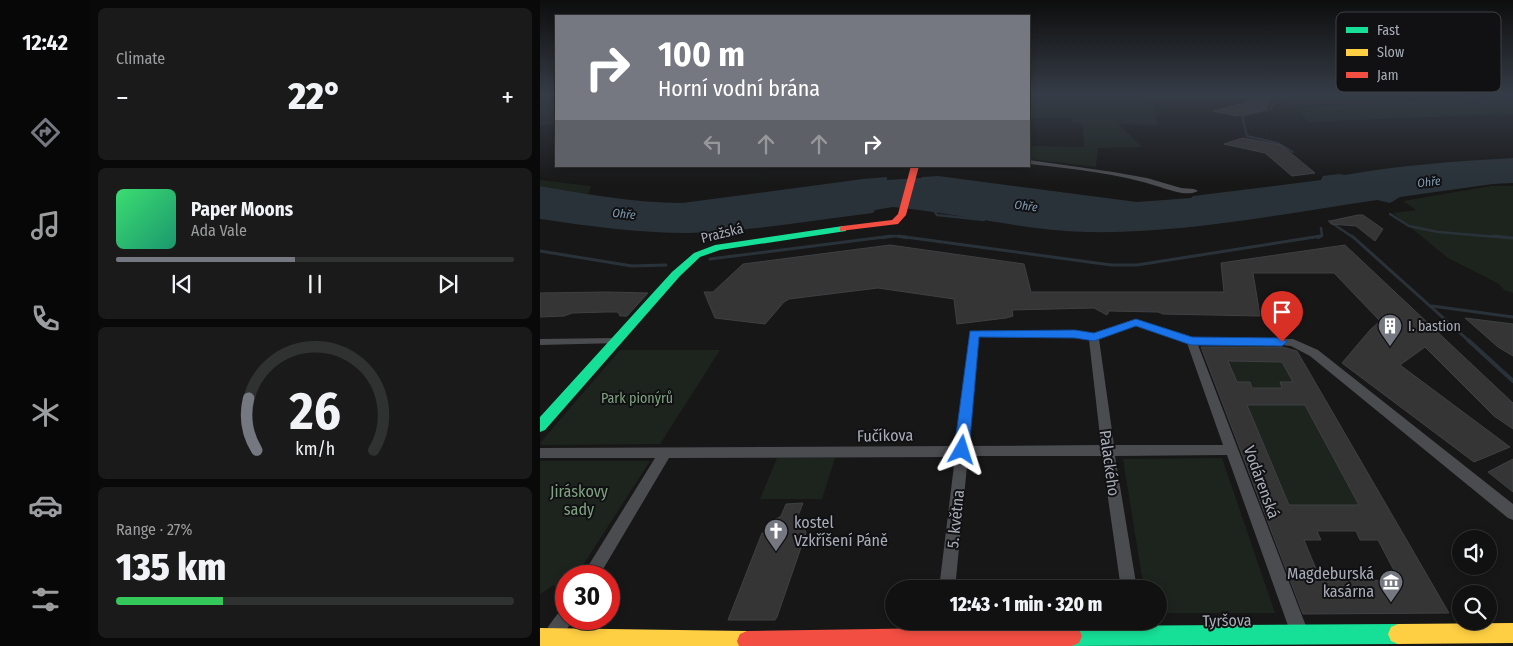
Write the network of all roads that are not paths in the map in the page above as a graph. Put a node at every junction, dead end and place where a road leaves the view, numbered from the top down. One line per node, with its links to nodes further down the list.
1 (1030, 162): 3 (street)
2 (914, 171): 5 (main road, Pražská)
3 (1194, 191)
4 (1094, 337): 6 (street); 9 (street, 5. května); 10 (street, Palackého)
5 (616, 341): 7 (street); 8 (main road, Pražská)
6 (1191, 341): 11 (street, Vodárenská); 14 (street)
7 (540, 342)
8 (540, 426)
9 (962, 450): 10 (street, Fučíkova); 12 (street, Fučíkova); 16 (street, 5. května)
10 (1108, 450): 11 (street, Fučíkova); 17 (street, Palackého)
11 (1231, 450): 22 (street, Vodárenská)
12 (666, 452): 13 (street, Fučíkova); 15 (street)
13 (540, 453)
14 (1513, 512)
15 (597, 565)
16 (947, 580)
17 (1128, 580)
18 (555, 630): 24 (street)
19 (1513, 633): 23 (main road, Tyršova)
20 (941, 635): 21 (main road, Tyršova); 24 (main road, Tyršova)
21 (1136, 635): 22 (main road, Tyršova)
22 (1300, 635): 23 (main road, Tyršova)
23 (1392, 640)
24 (547, 641)

